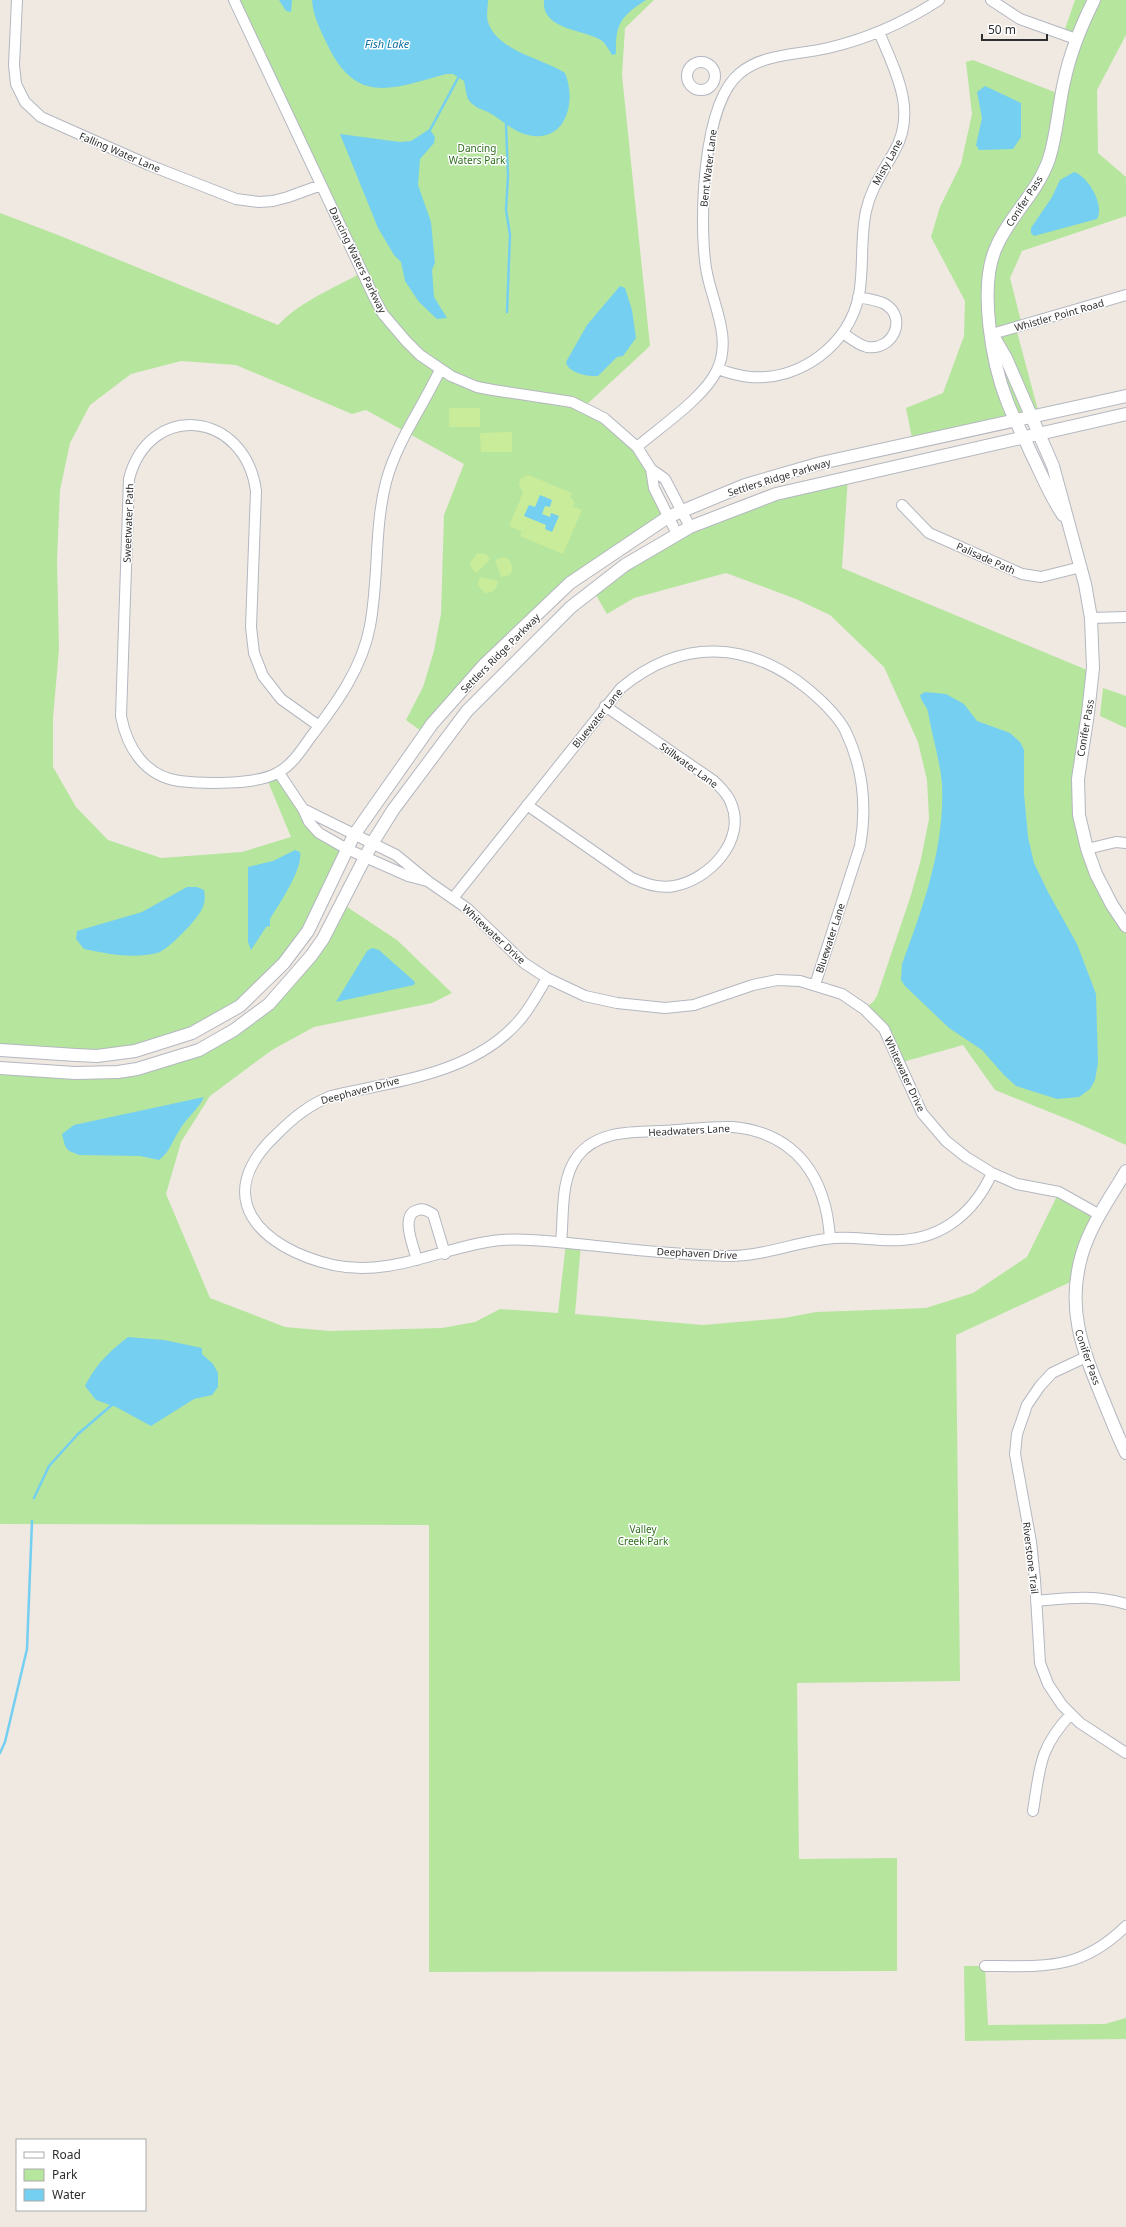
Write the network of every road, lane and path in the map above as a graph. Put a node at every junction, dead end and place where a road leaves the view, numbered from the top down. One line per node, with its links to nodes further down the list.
1 (17, 0): 10 (street, Falling Water Lane)
2 (234, 0): 10 (street, Dancing Waters Parkway)
3 (938, 0): 6 (street, Bent Water Lane)
4 (991, 0): 7 (street)
5 (1094, 0): 7 (street, Conifer Pass)
6 (879, 32): 9 (street, Bent Water Lane); 12 (street, Misty Lane)
7 (1076, 39): 14 (street, Conifer Pass)
8 (712, 84): 9 (street)
9 (724, 92): 15 (street, Bent Water Lane)
10 (322, 185): 16 (street, Dancing Waters Parkway)
11 (1126, 295): 14 (street, Whistler Point Road)
12 (858, 297): 13 (street, Misty Lane); 13 (street)
13 (842, 333): 15 (street, Misty Lane)
14 (992, 334): 19 (street, Conifer Pass); 20 (street, Conifer Pass)
15 (718, 369): 23 (street, Bent Water Lane)
16 (440, 370): 23 (street, Dancing Waters Parkway); 35 (street, Sweetwater Path)
17 (1126, 396): 19 (street, Settlers Ridge Parkway)
18 (1126, 414): 21 (street, Settlers Ridge Parkway)
19 (1030, 416): 20 (street, Settlers Ridge Parkway); 21 (street, Conifer Pass)
20 (1015, 419): 22 (street, Conifer Pass); 26 (street, Settlers Ridge Parkway)
21 (1038, 433): 22 (street, Settlers Ridge Parkway); 28 (street, Conifer Pass)
22 (1024, 436): 28 (street, Conifer Pass); 29 (street, Settlers Ridge Parkway)
23 (637, 447): 24 (street, Dancing Waters Parkway)
24 (651, 469): 26 (street, Dancing Waters Parkway); 27 (street, Dancing Waters Parkway)
25 (902, 505): 31 (street, Palisade Path)
26 (682, 510): 27 (street, Settlers Ridge Parkway); 29 (street, Dancing Waters Parkway)
27 (668, 517): 30 (street, Dancing Waters Parkway); 39 (street, Settlers Ridge Parkway)
28 (1068, 522): 31 (street, Conifer Pass)
29 (690, 527): 30 (street, Settlers Ridge Parkway)
30 (677, 534): 40 (street, Settlers Ridge Parkway)
31 (1081, 567): 33 (street, Conifer Pass)
32 (1126, 617): 33 (street)
33 (1090, 618): 43 (street, Conifer Pass)
34 (605, 706): 37 (street, Bluewater Lane); 37 (street, Stillwater Lane); 49 (street, Bluewater Lane)
35 (320, 726): 36 (street, Sweetwater Path); 36 (street, Sweetwater Path)
36 (279, 773): 38 (street, Whitewater Drive)
37 (527, 805): 46 (street, Bluewater Lane)
38 (304, 809): 39 (street, Whitewater Drive); 42 (street, Whitewater Drive)
39 (354, 835): 40 (street, Whitewater Drive); 42 (street, Settlers Ridge Parkway)
40 (373, 842): 44 (street, Settlers Ridge Parkway); 45 (street, Whitewater Drive)
41 (1126, 843): 43 (street)
42 (347, 849): 44 (street, Whitewater Drive); 50 (street, Settlers Ridge Parkway)
43 (1087, 849): 47 (street, Conifer Pass)
44 (364, 856): 45 (street, Whitewater Drive); 51 (street, Settlers Ridge Parkway)
45 (429, 882): 46 (street, Whitewater Drive)
46 (454, 898): 48 (street, Whitewater Drive)
47 (1126, 926)
48 (547, 978): 49 (street, Whitewater Drive); 58 (street, Deephaven Drive)
49 (815, 985): 53 (street, Whitewater Drive)
50 (0, 1050)
51 (0, 1068)
52 (1126, 1171): 54 (street, Conifer Pass)
53 (992, 1173): 54 (street, Whitewater Drive); 55 (street, Deephaven Drive)
54 (1100, 1215): 59 (street, Conifer Pass)
55 (830, 1238): 56 (street, Deephaven Drive); 56 (street, Headwaters Lane)
56 (561, 1242): 57 (street, Deephaven Drive)
57 (445, 1254): 58 (street, Deephaven Drive); 58 (street)
58 (416, 1260)
59 (1086, 1357): 60 (street, Conifer Pass); 61 (street, Riverstone Trail)
60 (1126, 1453)
61 (1036, 1602): 62 (street); 63 (street, Riverstone Trail)
62 (1126, 1604)
63 (1071, 1714): 64 (street, Riverstone Trail); 65 (street)
64 (1126, 1753)
65 (1034, 1811)
66 (1126, 1926): 67 (street)
67 (985, 1966)

